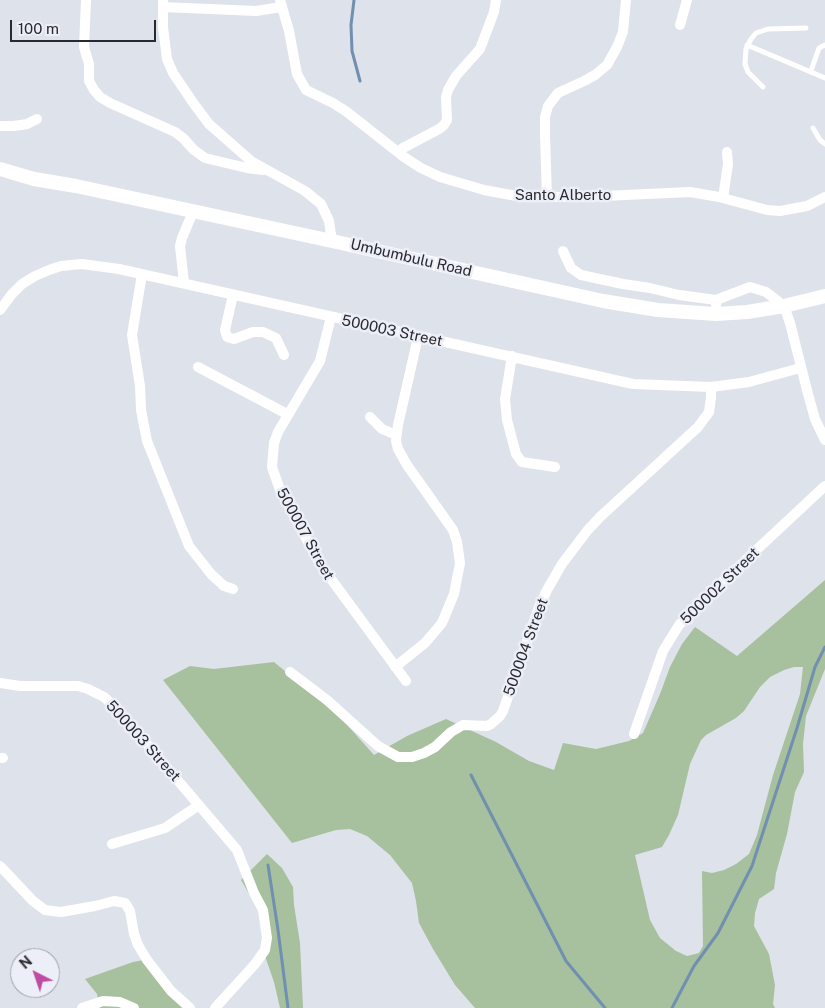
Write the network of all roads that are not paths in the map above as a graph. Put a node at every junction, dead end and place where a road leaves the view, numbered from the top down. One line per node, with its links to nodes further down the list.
1 (86, 0): 21 (street)
2 (496, 0): 18 (street)
3 (626, 0): 22 (street)
4 (687, 0): 7 (street)
5 (164, 3): 6 (street); 21 (street)
6 (280, 3): 18 (street, Santo Alberto)
7 (680, 25)
8 (806, 28): 9 (lane)
9 (747, 45): 11 (lane); 13 (lane)
10 (825, 45): 11 (lane)
11 (811, 71): 12 (lane)
12 (825, 78)
13 (763, 87)
14 (36, 119): 15 (street)
15 (0, 126)
16 (813, 128): 17 (lane)
17 (825, 144)
18 (398, 152): 22 (street, Santo Alberto)
19 (727, 152): 24 (street)
20 (0, 170): 25 (main road, Umbumbulu Road)
21 (266, 170): 26 (street)
22 (547, 197): 24 (street, Santo Alberto)
23 (825, 197): 24 (street, Santo Alberto)
24 (722, 198)
25 (193, 212): 26 (main road, Umbumbulu Road); 29 (street)
26 (332, 241): 33 (main road, Umbumbulu Road)
27 (563, 251): 33 (street)
28 (142, 274): 29 (street, 500003 Street); 34 (street, 500003 Street); 48 (street)
29 (184, 283): 30 (street, 500003 Street)
30 (233, 295): 35 (street, 500003 Street); 37 (street)
31 (825, 296): 32 (main road, Umbumbulu Road)
32 (784, 306): 33 (main road, Umbumbulu Road); 33 (street); 40 (street)
33 (716, 307)
34 (0, 310)
35 (331, 317): 36 (street, 500003 Street); 42 (street, 500007 Street)
36 (418, 337): 38 (street, 500003 Street); 44 (street)
37 (284, 355)
38 (512, 356): 41 (street, 500003 Street); 46 (street)
39 (198, 367): 42 (street)
40 (800, 368): 41 (street, 500003 Street); 45 (street)
41 (711, 387): 50 (street, 500004 Street)
42 (287, 414): 49 (street, 500007 Street)
43 (370, 417): 44 (street)
44 (396, 435): 49 (street)
45 (825, 440)
46 (555, 467)
47 (825, 486): 53 (street, 500002 Street)
48 (233, 589)
49 (395, 667): 51 (street, 500007 Street)
50 (290, 672)
51 (406, 681)
52 (0, 683): 54 (street, 500003 Street)
53 (634, 734)
54 (199, 805): 55 (street); 60 (street, 500003 Street)
55 (112, 844)
56 (0, 866): 59 (street)
57 (82, 1008): 58 (street)
58 (134, 1008)
59 (190, 1008)
60 (215, 1008)

